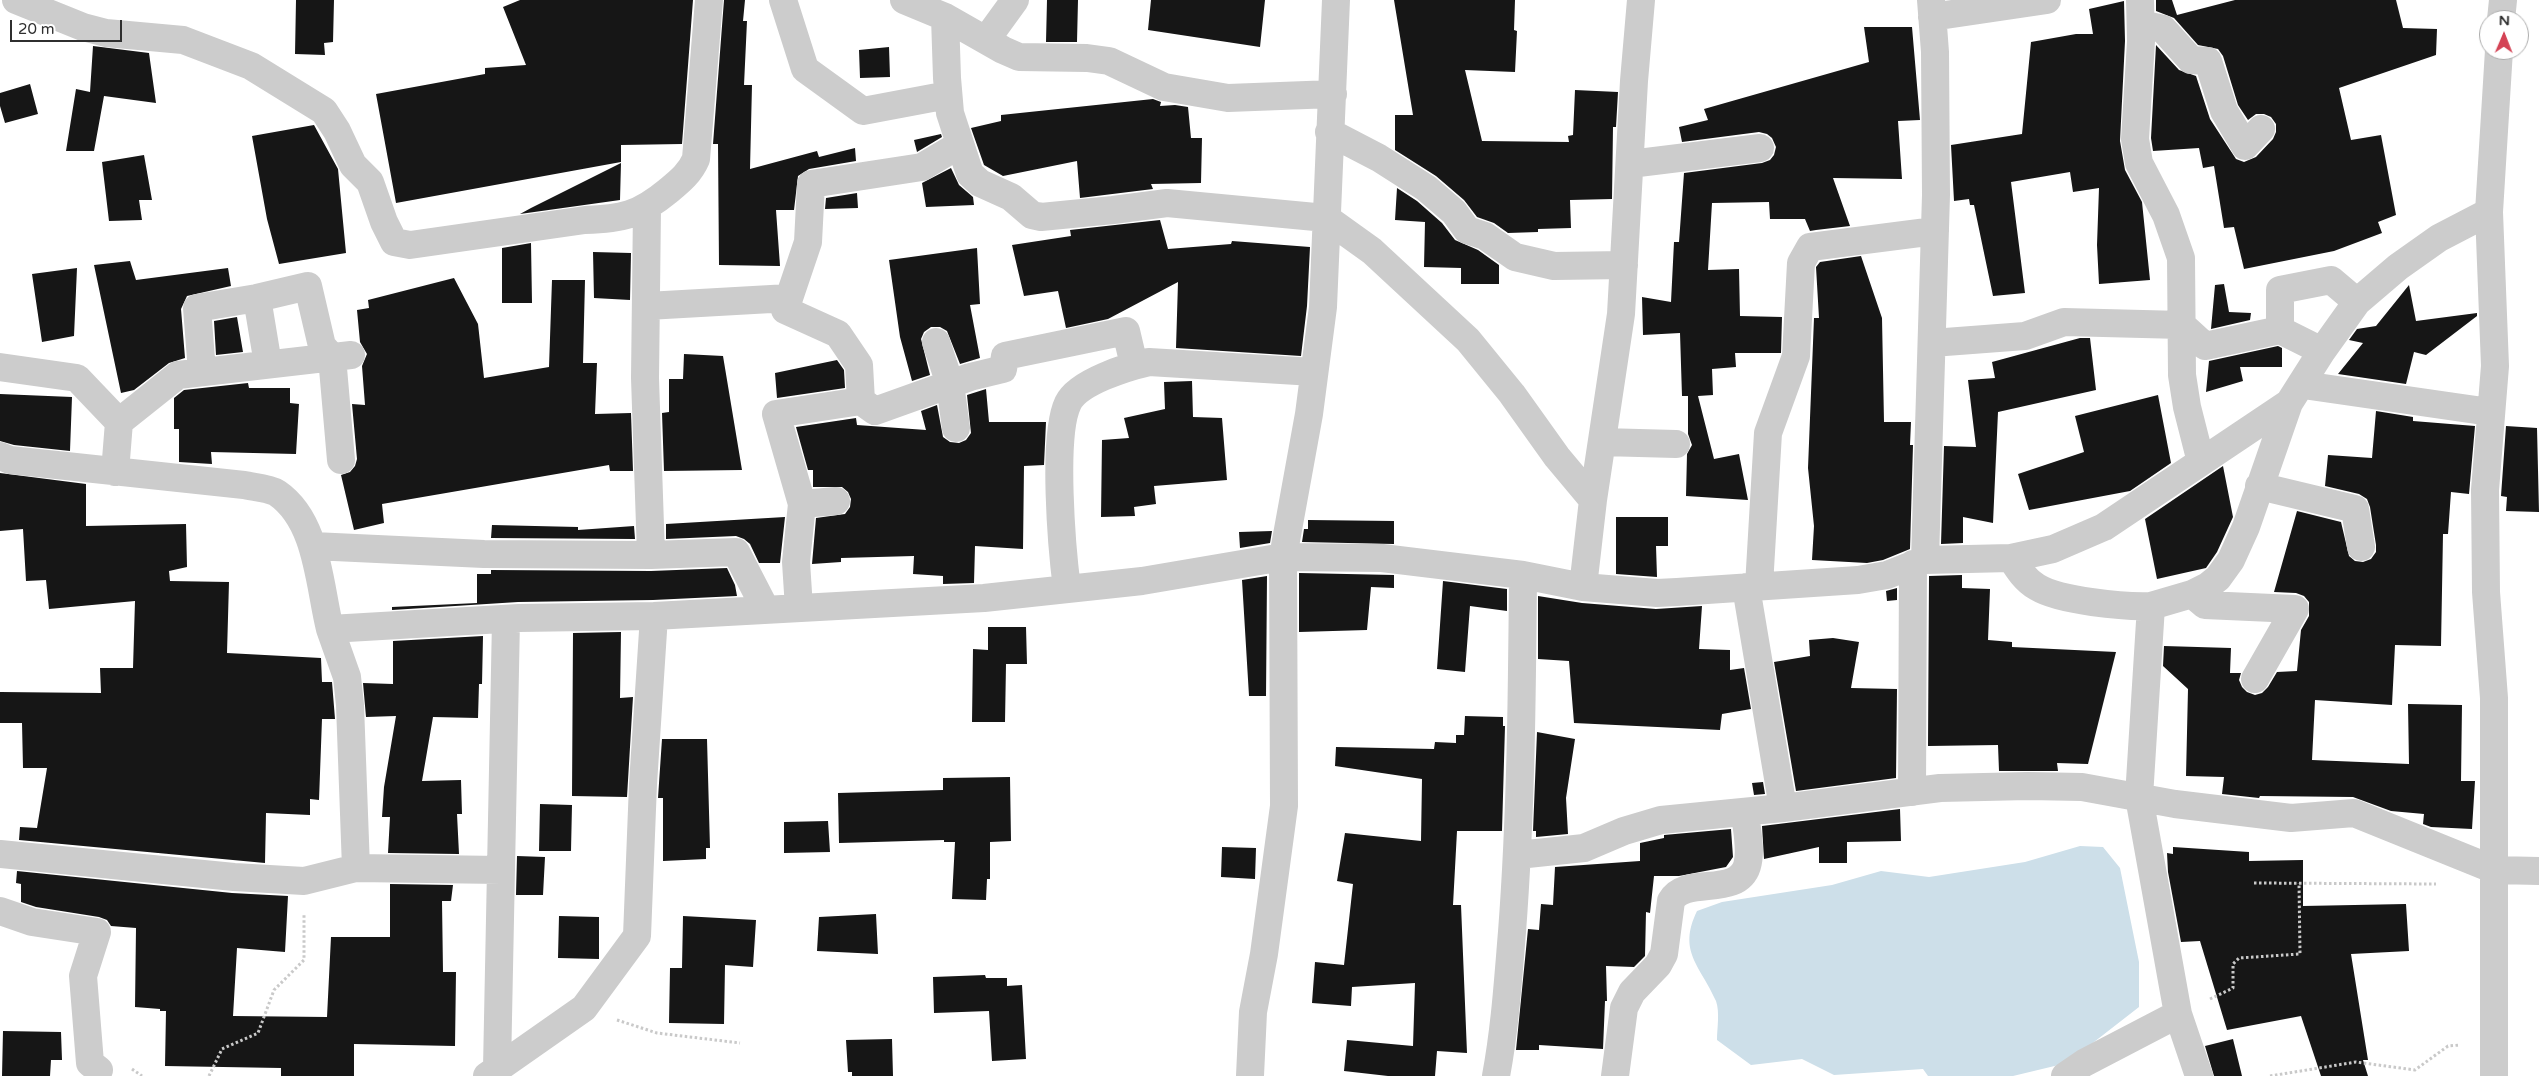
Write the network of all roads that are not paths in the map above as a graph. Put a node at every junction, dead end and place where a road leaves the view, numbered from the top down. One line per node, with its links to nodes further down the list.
1 (16, 0): 21 (street)
2 (710, 0): 21 (street)
3 (783, 0): 15 (street)
4 (904, 0): 11 (street)
5 (1015, 0): 12 (street)
6 (1336, 0): 14 (street)
7 (1641, 0): 20 (street)
8 (2047, 0): 9 (street)
9 (1932, 8): 24 (street)
10 (2141, 12): 16 (street); 30 (street)
11 (945, 17): 12 (street); 15 (street)
12 (986, 40): 14 (street)
13 (2498, 60): 22 (street)
14 (1333, 94): 17 (street)
15 (948, 95): 18 (street)
16 (2261, 129)
17 (1329, 132): 23 (street); 25 (street)
18 (959, 145): 23 (street); 27 (street)
19 (1760, 148): 20 (street)
20 (1630, 164): 25 (street)
21 (647, 208): 29 (street)
22 (2489, 212): 28 (street); 44 (street)
23 (1326, 218): 40 (street); 54 (street)
24 (1935, 231): 33 (street); 64 (street)
25 (1624, 265): 47 (street)
26 (257, 298): 35 (street); 36 (street); 39 (street)
27 (789, 298): 29 (street); 43 (street)
28 (2357, 302): 31 (street); 34 (street)
29 (647, 306): 59 (street)
30 (2182, 325): 31 (street); 33 (street); 51 (street)
31 (2280, 330): 34 (street)
32 (936, 342): 41 (street)
33 (1932, 343): 62 (street)
34 (2322, 351): 42 (street)
35 (341, 356): 36 (street); 50 (street)
36 (268, 364): 39 (street)
37 (1134, 365): 40 (street); 41 (street); 66 (street)
38 (0, 367): 45 (street)
39 (202, 372): 45 (street)
40 (1314, 372): 60 (street)
41 (950, 384): 43 (street); 46 (street)
42 (2296, 394): 44 (street); 51 (street); 53 (street)
43 (861, 402): 56 (street)
44 (2490, 412): 83 (street)
45 (119, 422): 52 (street)
46 (956, 428)
47 (1602, 442): 48 (street); 54 (street)
48 (1676, 444)
49 (0, 456): 52 (street)
50 (341, 460)
51 (2202, 462): 61 (street)
52 (115, 472): 57 (street)
53 (2259, 486): 58 (street); 67 (street)
54 (1593, 500): 65 (street)
55 (836, 501): 56 (street)
56 (802, 504): 69 (street)
57 (313, 546): 59 (street); 73 (street)
58 (2361, 547)
59 (651, 555): 70 (street)
60 (1283, 557): 63 (street); 66 (street); 89 (street)
61 (2011, 558): 62 (street); 68 (street)
62 (1919, 562): 64 (street); 75 (street)
63 (1523, 575): 65 (street); 80 (street)
64 (1753, 586): 65 (street); 77 (street)
65 (1583, 587)
66 (1068, 590): 69 (street)
67 (2192, 594): 68 (street); 74 (street)
68 (2151, 606): 76 (street)
69 (800, 608): 70 (street)
70 (766, 610): 71 (street)
71 (654, 616): 72 (street); 88 (street)
72 (506, 620): 73 (street); 82 (street)
73 (330, 629): 81 (street)
74 (2255, 679)
75 (1912, 792): 76 (street); 77 (street)
76 (2139, 798): 83 (street); 86 (street)
77 (1783, 808): 78 (street)
78 (1745, 812): 80 (street); 91 (street)
79 (0, 854): 81 (street)
80 (1518, 855): 90 (street)
81 (356, 868): 82 (street)
82 (501, 870): 88 (street)
83 (2495, 870): 84 (street); 94 (street)
84 (2539, 871)
85 (0, 911): 87 (street)
86 (2178, 1014): 92 (street); 93 (street)
87 (99, 1070)
88 (492, 1072)
89 (1250, 1076)
90 (1496, 1076)
91 (1615, 1076)
92 (2065, 1076)
93 (2199, 1076)
94 (2494, 1076)

